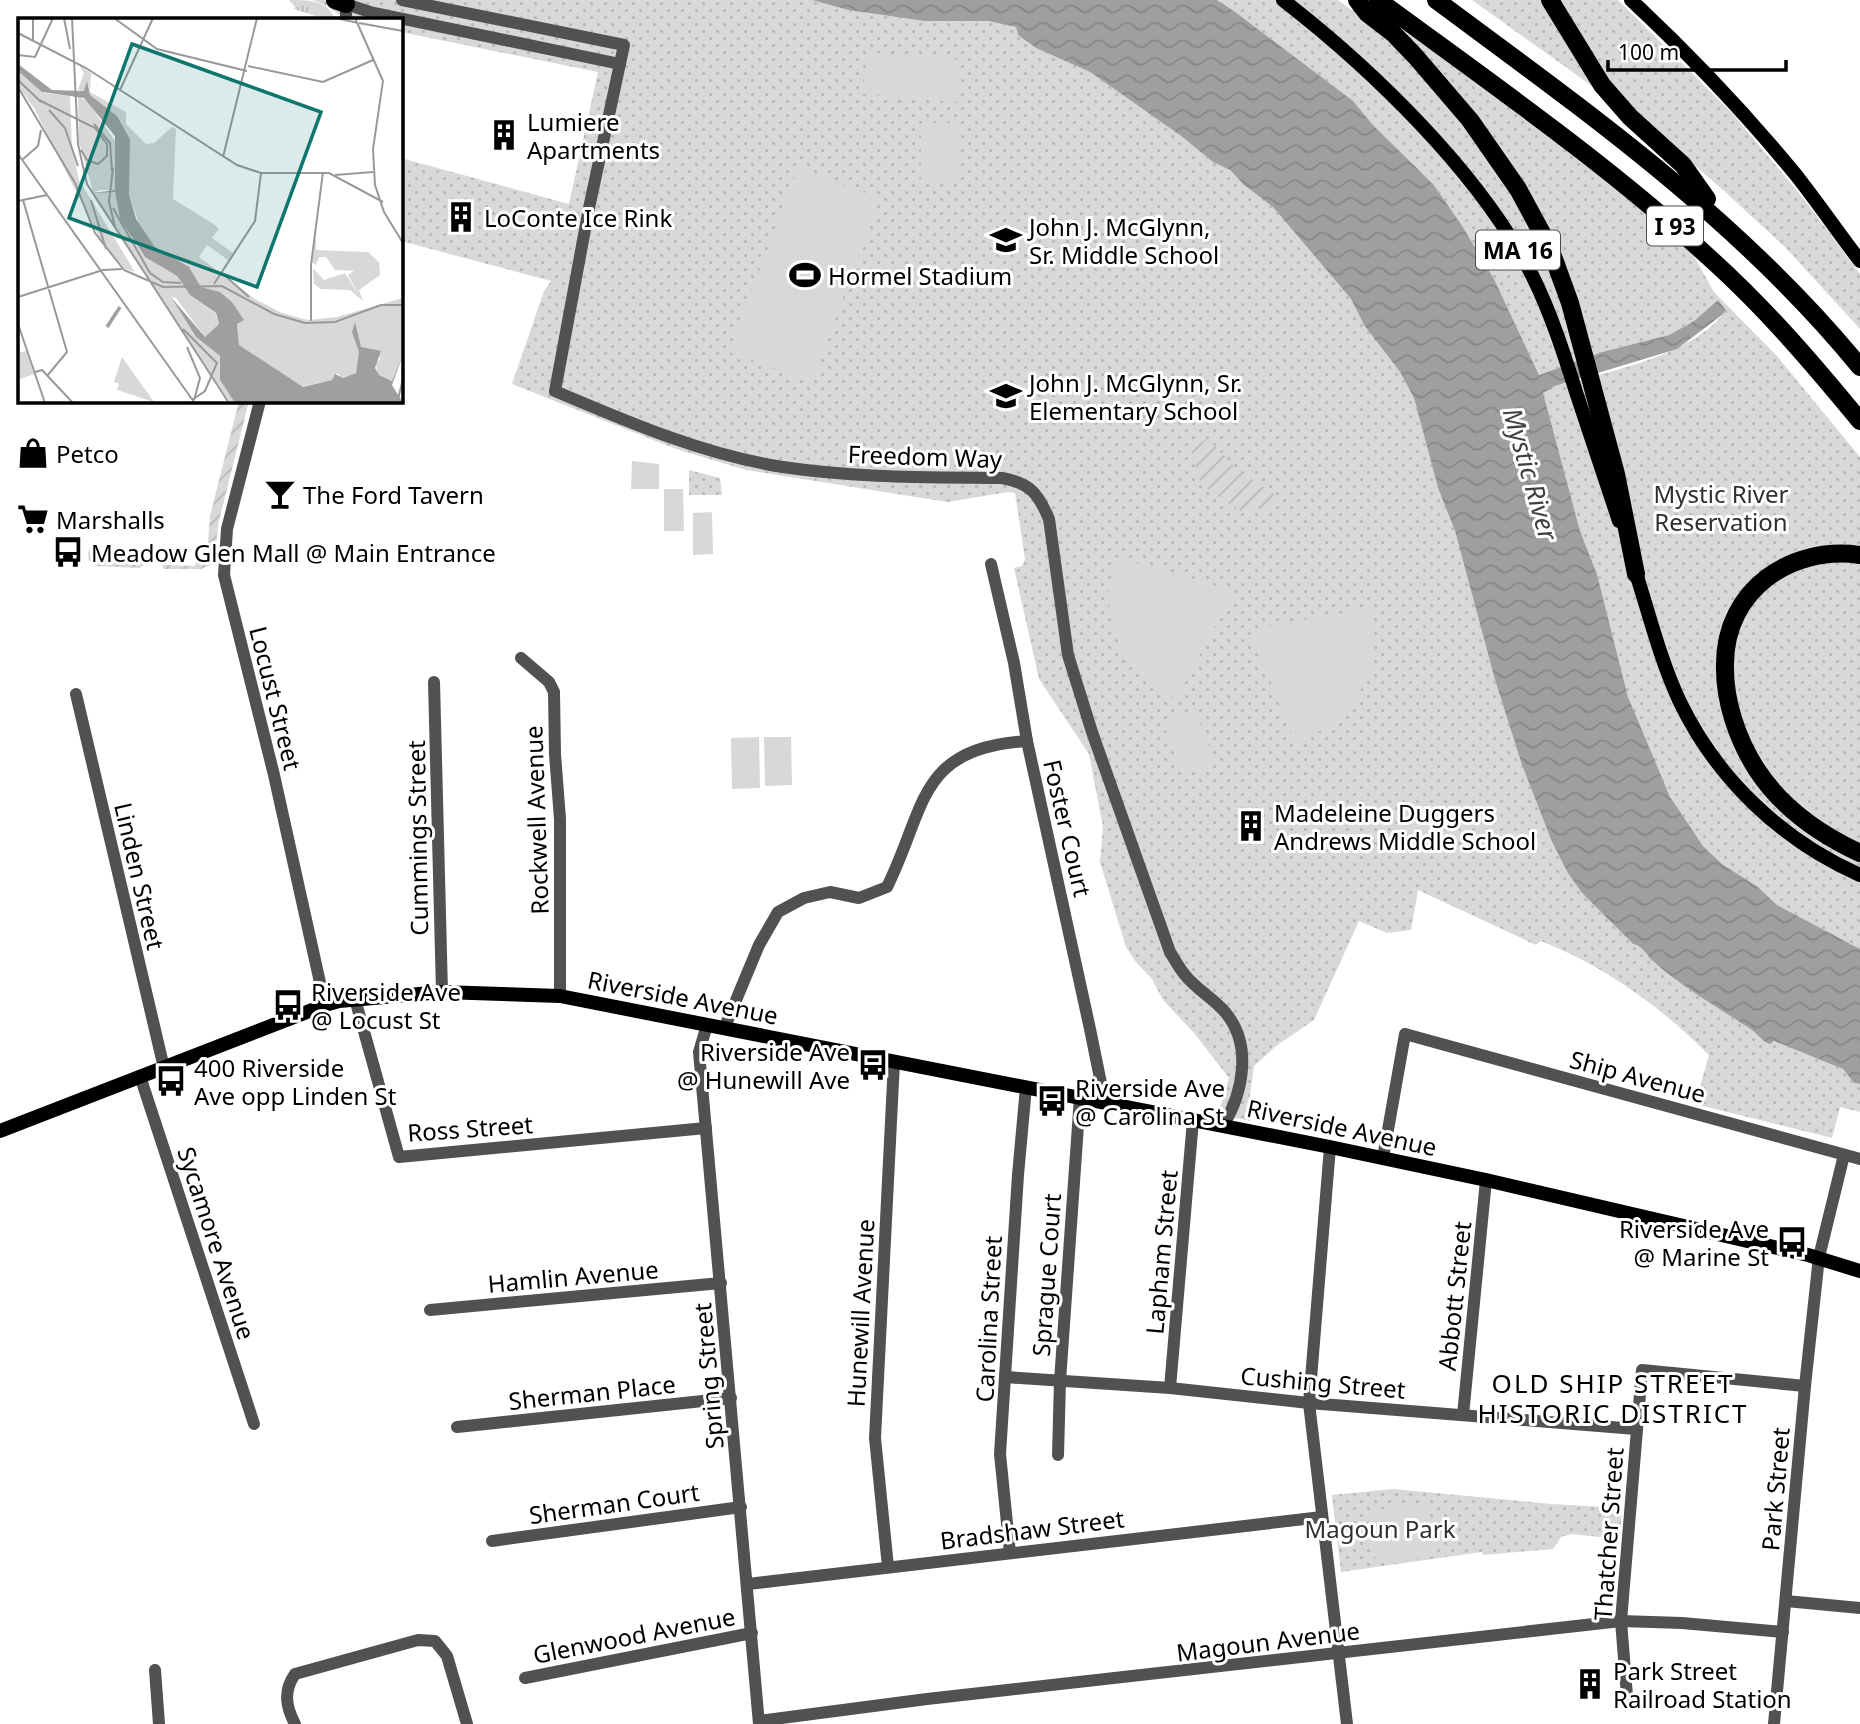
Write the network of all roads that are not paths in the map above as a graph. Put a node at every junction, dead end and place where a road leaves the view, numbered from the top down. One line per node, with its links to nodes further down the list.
1 (402, 0): 11 (street, Freedom Way)
2 (1283, 0): 19 (main road, MA 16)
3 (1357, 0): 19 (highway)
4 (1378, 0): 16 (highway, I 93)
5 (1436, 0): 12 (highway, I 93)
6 (1550, 0): 12 (highway)
7 (1631, 0): 13 (main road)
8 (349, 7): 9 (street)
9 (401, 18)
10 (402, 18): 11 (street)
11 (620, 64): 39 (street, Freedom Way)
12 (1725, 225): 14 (highway, I 93)
13 (1860, 261)
14 (1860, 367)
15 (260, 402): 29 (street, Locust Street)
16 (1860, 421)
17 (1860, 555): 24 (highway)
18 (991, 564): 23 (street, Foster Court)
19 (1636, 574): 25 (main road, MA 16)
20 (521, 658): 27 (street, Rockwell Avenue)
21 (434, 682): 26 (street, Cummings Street)
22 (76, 694): 33 (street, Linden Street)
23 (1027, 741): 31 (street); 37 (street, Foster Court)
24 (1860, 853)
25 (1860, 875)
26 (442, 992): 27 (main road, Riverside Avenue); 28 (main road, Riverside Avenue)
27 (560, 996): 30 (main road, Riverside Avenue)
28 (355, 999): 29 (main road, Riverside Avenue); 40 (street, Ross Street)
29 (325, 1005): 33 (main road, Riverside Avenue)
30 (707, 1025): 31 (main road, Riverside Avenue); 40 (street, Spring Street)
31 (724, 1029): 32 (main road, Riverside Avenue)
32 (894, 1062): 35 (main road, Riverside Avenue); 66 (street, Hunewill Avenue)
33 (163, 1068): 34 (main road, Riverside Avenue)
34 (140, 1076): 41 (main road, Riverside Avenue); 58 (street, Sycamore Avenue)
35 (1026, 1087): 36 (main road, Riverside Avenue); 51 (street, Carolina Street)
36 (1080, 1097): 37 (main road, Riverside Avenue); 52 (street, Sprague Court)
37 (1101, 1101): 38 (main road, Riverside Avenue)
38 (1193, 1120): 39 (main road, Riverside Avenue); 54 (street, Lapham Street)
39 (1223, 1126): 42 (main road, Riverside Avenue)
40 (706, 1128): 49 (street, Spring Street)
41 (0, 1130)
42 (1330, 1147): 44 (main road, Riverside Avenue); 56 (street)
43 (1844, 1155): 44 (street, Ship Avenue); 45 (street, Ship Avenue); 47 (street, Park Street)
44 (1383, 1158): 46 (main road, Riverside Avenue)
45 (1860, 1159)
46 (1486, 1180): 47 (main road, Riverside Avenue); 57 (street, Abbott Street)
47 (1819, 1258): 48 (main road, Riverside Avenue); 53 (street, Park Street)
48 (1860, 1271)
49 (721, 1283): 50 (street, Hamlin Avenue); 55 (street, Spring Street)
50 (430, 1310)
51 (1005, 1377): 52 (street, Cushing Street); 65 (street, Carolina Street)
52 (1060, 1381): 54 (street, Cushing Street); 61 (street, Sprague Court)
53 (1805, 1386): 60 (street, Thatcher Street); 68 (street, Park Street)
54 (1170, 1388): 56 (street, Cushing Street)
55 (731, 1398): 59 (street, Sherman Place); 62 (street, Spring Street)
56 (1309, 1402): 57 (street, Cushing Street); 63 (street)
57 (1463, 1415): 60 (street, Cushing Street)
58 (254, 1424)
59 (457, 1427)
60 (1636, 1429): 70 (street, Thatcher Street)
61 (1058, 1455)
62 (741, 1507): 64 (street, Sherman Court); 67 (street, Spring Street)
63 (1322, 1517): 65 (street, Bradshaw Street); 73 (street)
64 (492, 1541)
65 (1010, 1553): 66 (street, Bradshaw Street)
66 (888, 1567): 67 (street, Bradshaw Street)
67 (748, 1584): 72 (street, Spring Street)
68 (1786, 1601): 69 (street); 71 (street, Park Street)
69 (1860, 1608)
70 (1621, 1622): 71 (street, Magoun Avenue); 73 (street, Magoun Avenue); 76 (street, Thatcher Street)
71 (1783, 1632): 82 (street, Park Street)
72 (752, 1633): 75 (street, Glenwood Avenue); 77 (street, Spring Street)
73 (1337, 1654): 77 (street, Magoun Avenue); 81 (street)
74 (155, 1670): 78 (street)
75 (525, 1678)
76 (1627, 1696)
77 (759, 1722)
78 (159, 1724)
79 (295, 1724): 80 (street)
80 (467, 1724)
81 (1346, 1724)
82 (1774, 1724)

